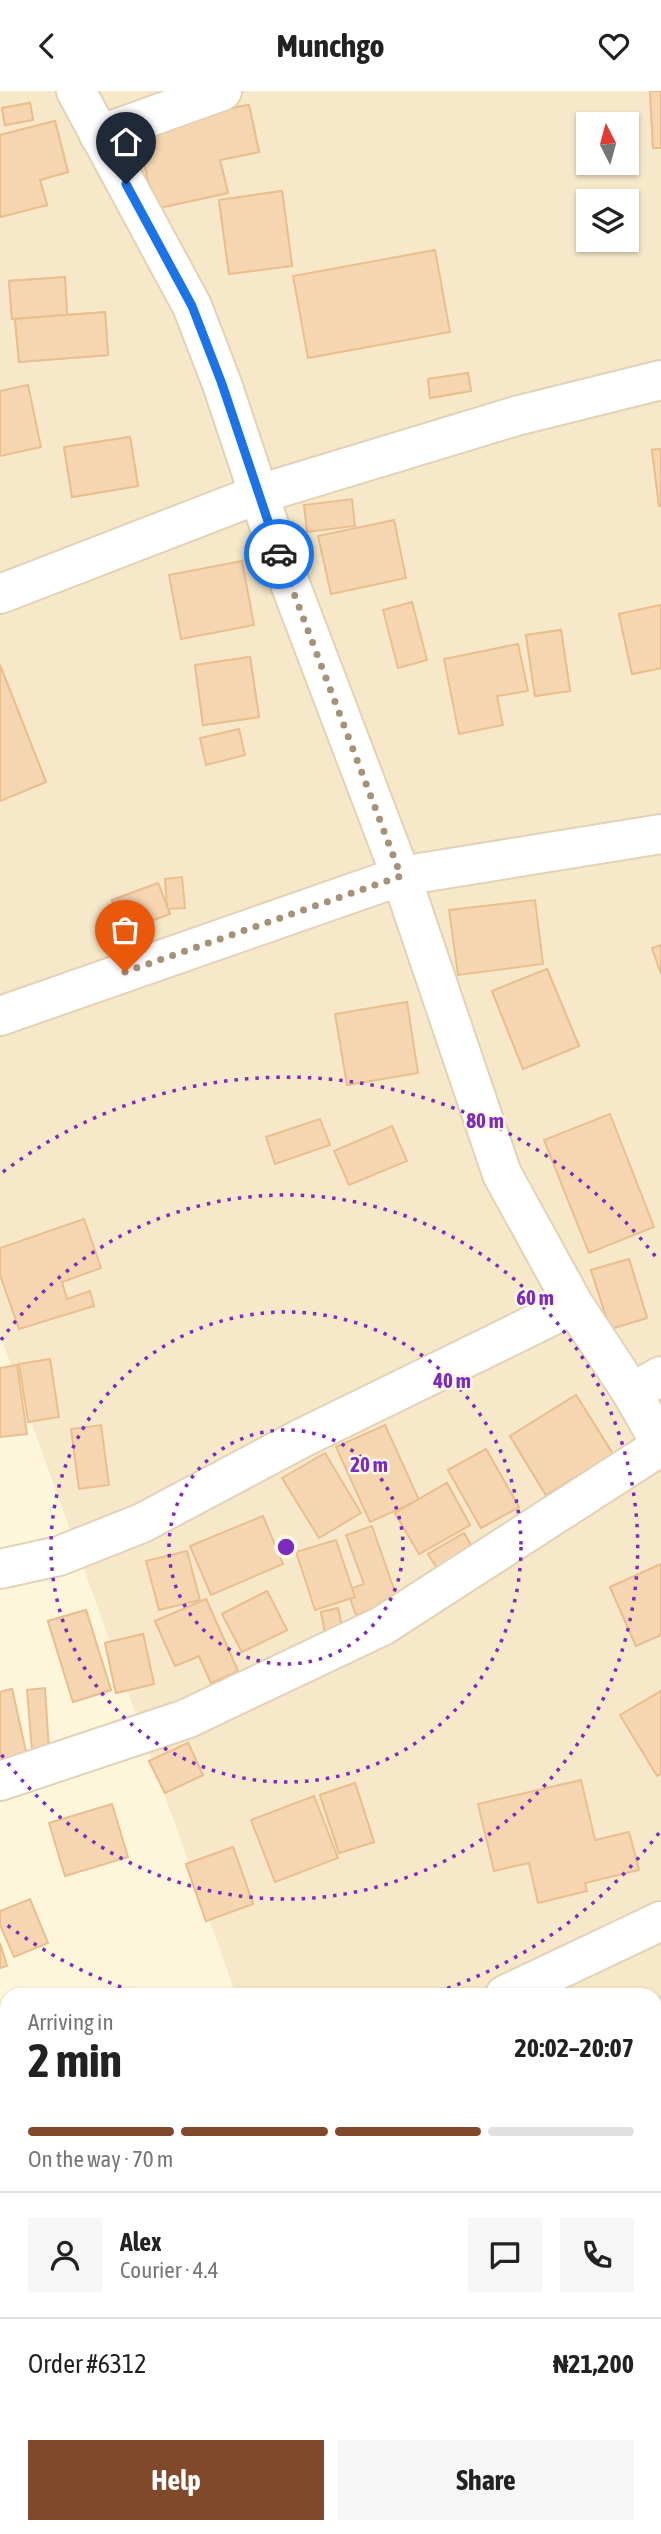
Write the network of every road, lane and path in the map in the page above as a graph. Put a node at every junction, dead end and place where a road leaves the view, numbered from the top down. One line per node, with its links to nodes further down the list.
1 (76, 91): 3 (street)
2 (222, 91): 3 (street)
3 (99, 135): 5 (street)
4 (661, 380): 5 (street)
5 (259, 494): 6 (street); 8 (street)
6 (0, 594)
7 (661, 834): 8 (street)
8 (401, 876): 9 (street); 10 (street)
9 (0, 1016)
10 (574, 1305): 11 (street); 13 (street)
11 (646, 1385): 12 (street)
12 (661, 1445): 14 (street)
13 (0, 1569)
14 (0, 1781)
15 (661, 1921): 16 (street)
16 (520, 1988)

